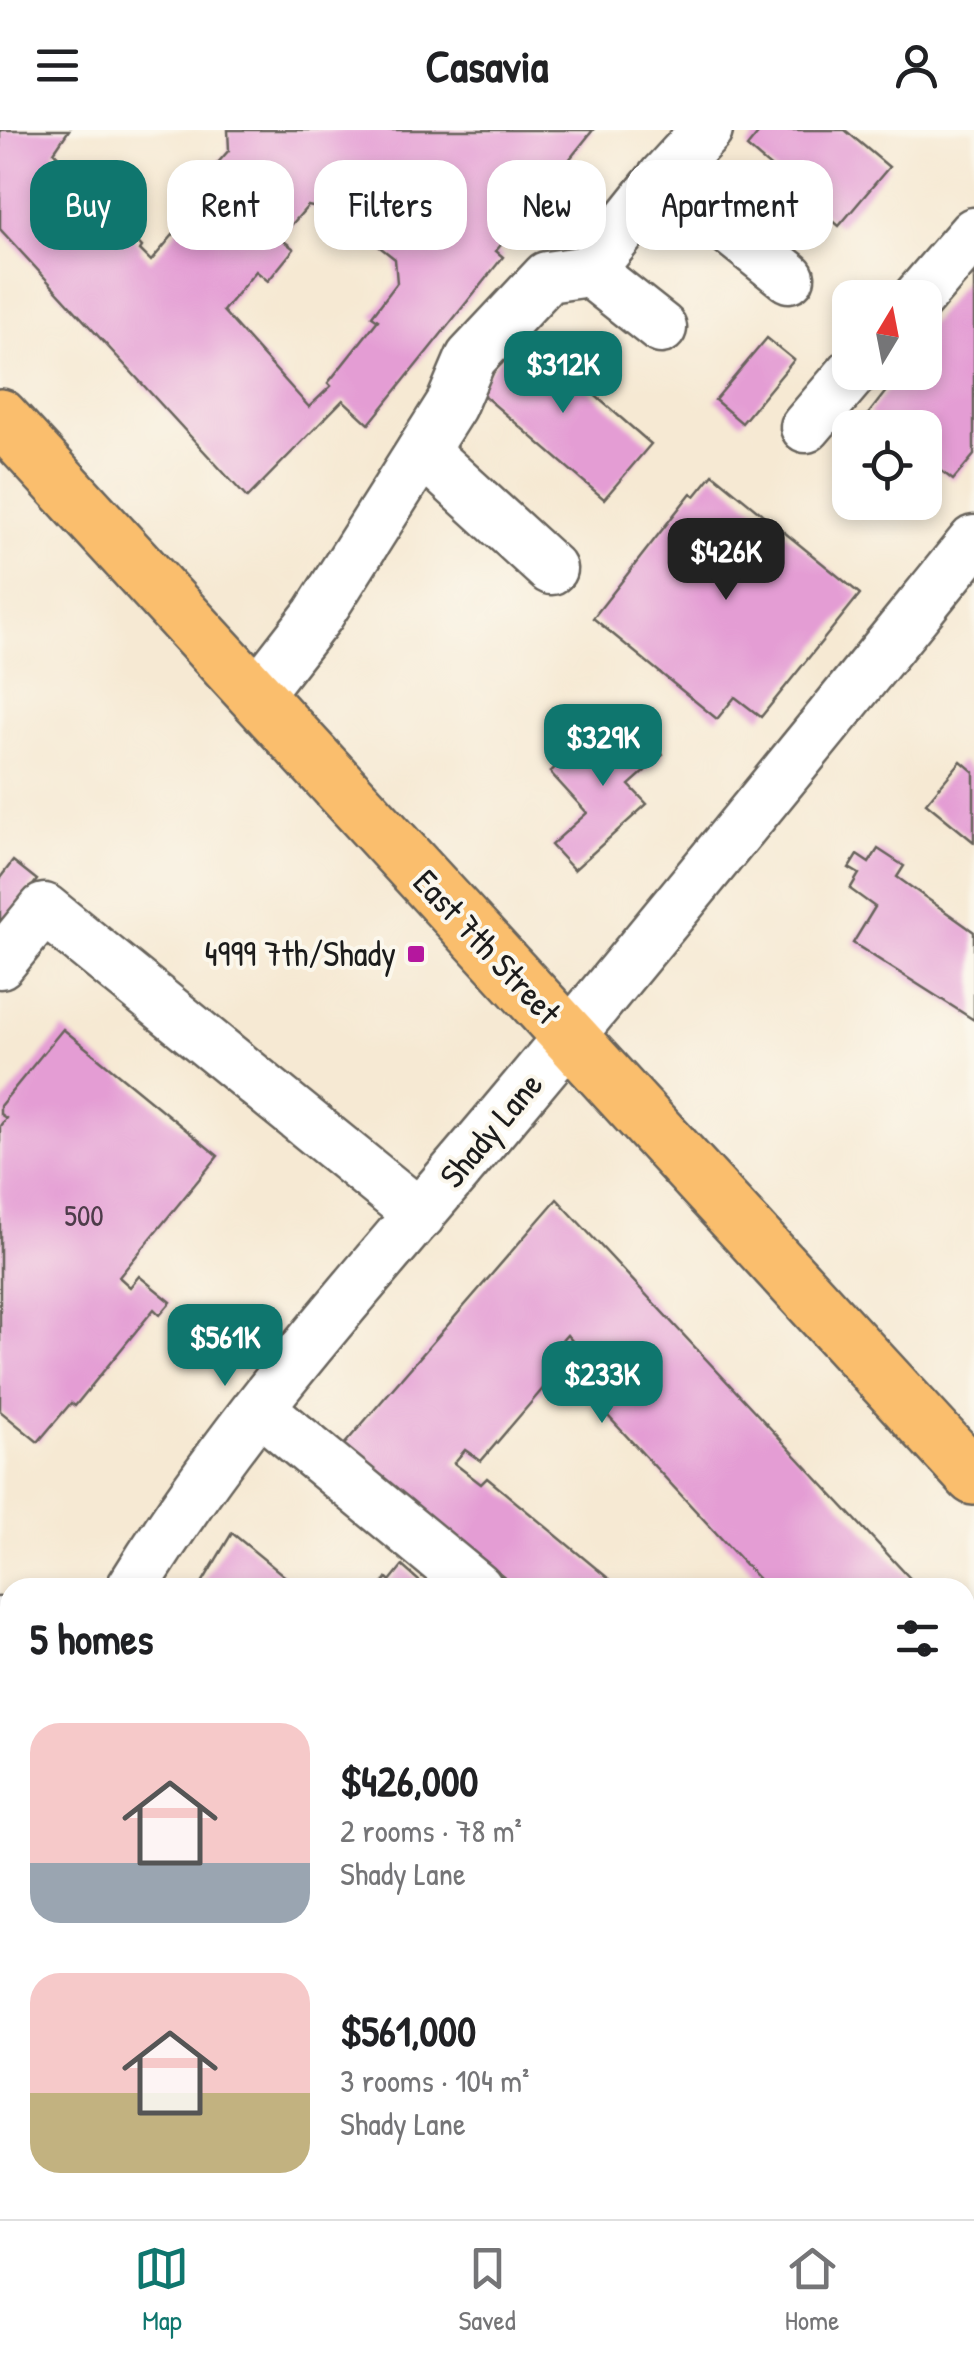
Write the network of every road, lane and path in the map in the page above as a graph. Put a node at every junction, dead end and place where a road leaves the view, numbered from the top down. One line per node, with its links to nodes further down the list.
1 (706, 130): 2 (street)
2 (679, 160)
3 (626, 224): 6 (street)
4 (974, 233): 8 (street)
5 (754, 250): 7 (street)
6 (589, 270): 9 (street); 13 (street)
7 (789, 278)
8 (934, 280)
9 (661, 328)
10 (837, 390): 12 (street)
11 (0, 417): 16 (main road, East 7th Street)
12 (806, 426)
13 (422, 451): 15 (street); 16 (street)
14 (974, 541): 18 (street, Shady Lane)
15 (551, 569)
16 (255, 696): 18 (main road, East 7th Street)
17 (0, 963): 19 (street)
18 (570, 1036): 19 (street, Shady Lane); 21 (main road, East 7th Street)
19 (420, 1215): 20 (street, Shady Lane)
20 (260, 1409): 22 (street, Shady Lane); 23 (street)
21 (974, 1477)
22 (138, 1578)
23 (465, 1578)

